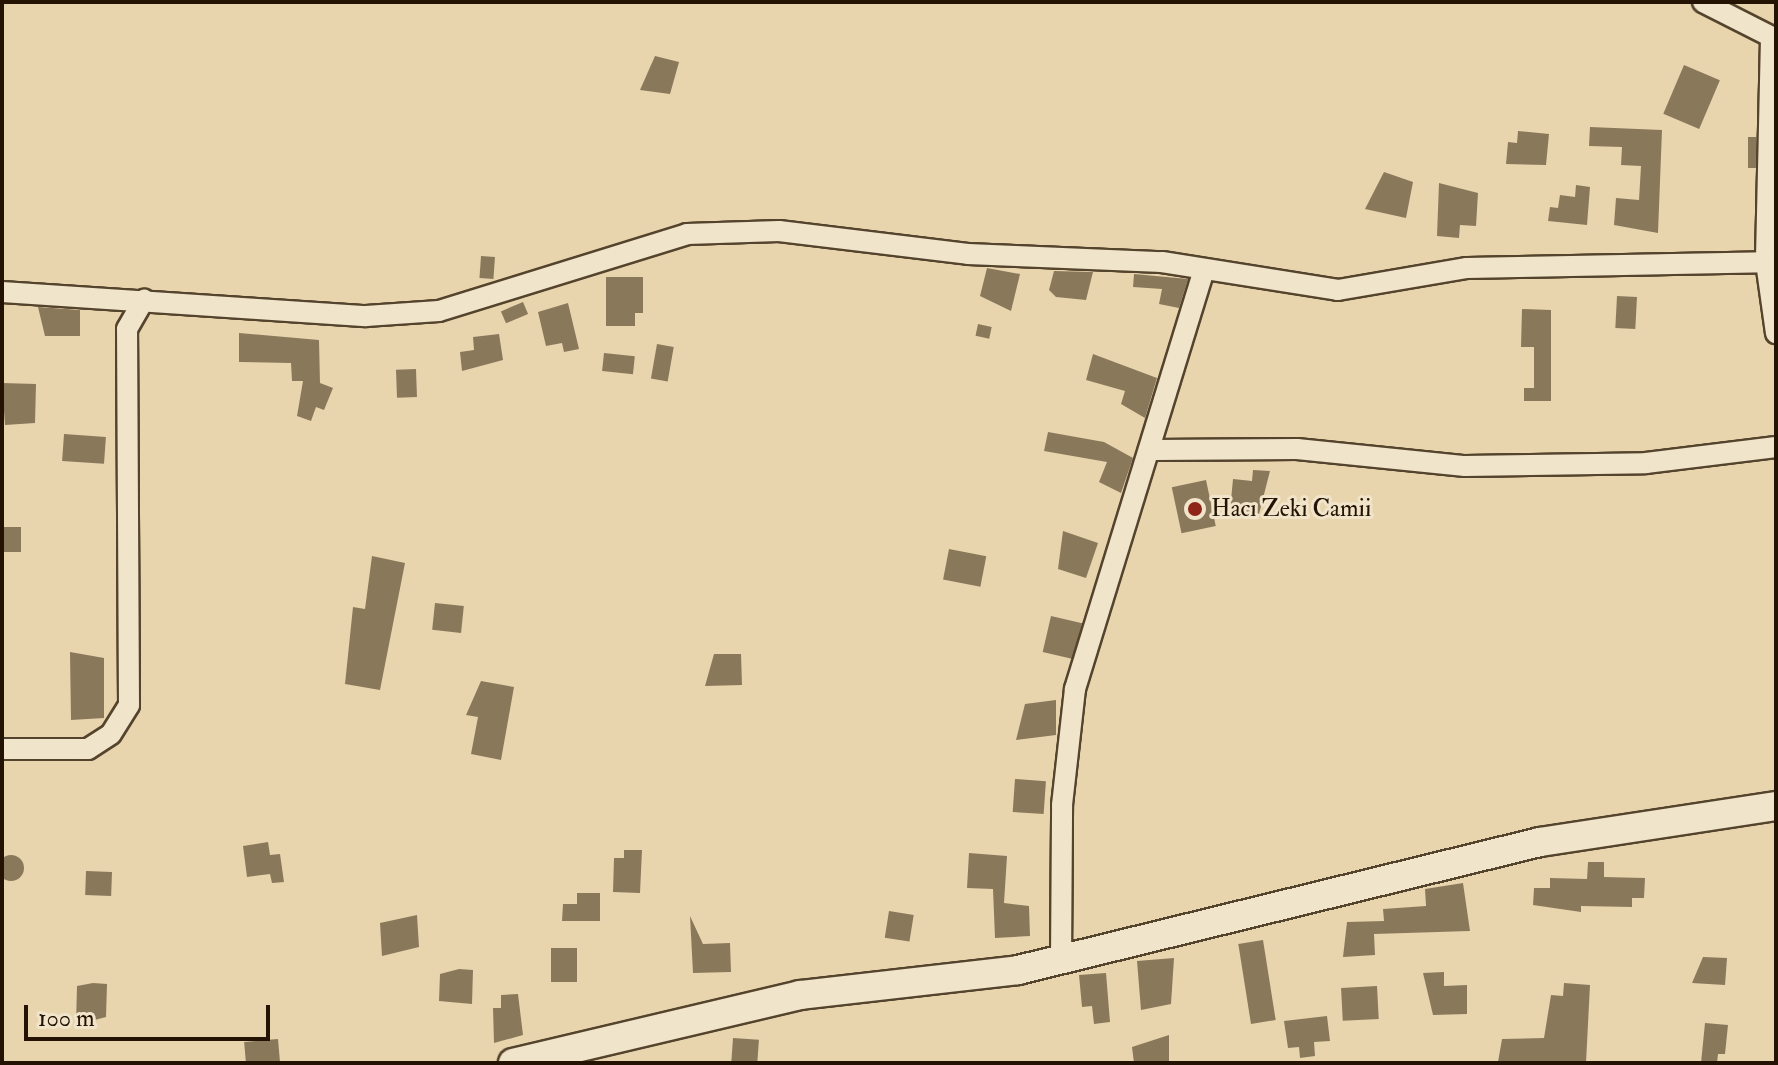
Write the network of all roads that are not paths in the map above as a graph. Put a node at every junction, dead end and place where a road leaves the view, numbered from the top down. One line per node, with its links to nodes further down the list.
1 (1703, 2): 2 (street)
2 (1774, 38): 3 (street)
3 (1766, 262): 4 (street); 7 (street)
4 (1204, 270): 6 (street); 9 (street)
5 (2, 292): 6 (street)
6 (144, 300): 10 (street)
7 (1776, 333)
8 (1776, 447): 9 (street)
9 (1154, 450): 12 (street)
10 (2, 749)
11 (1776, 806): 12 (street)
12 (1061, 961): 13 (street)
13 (513, 1063)

